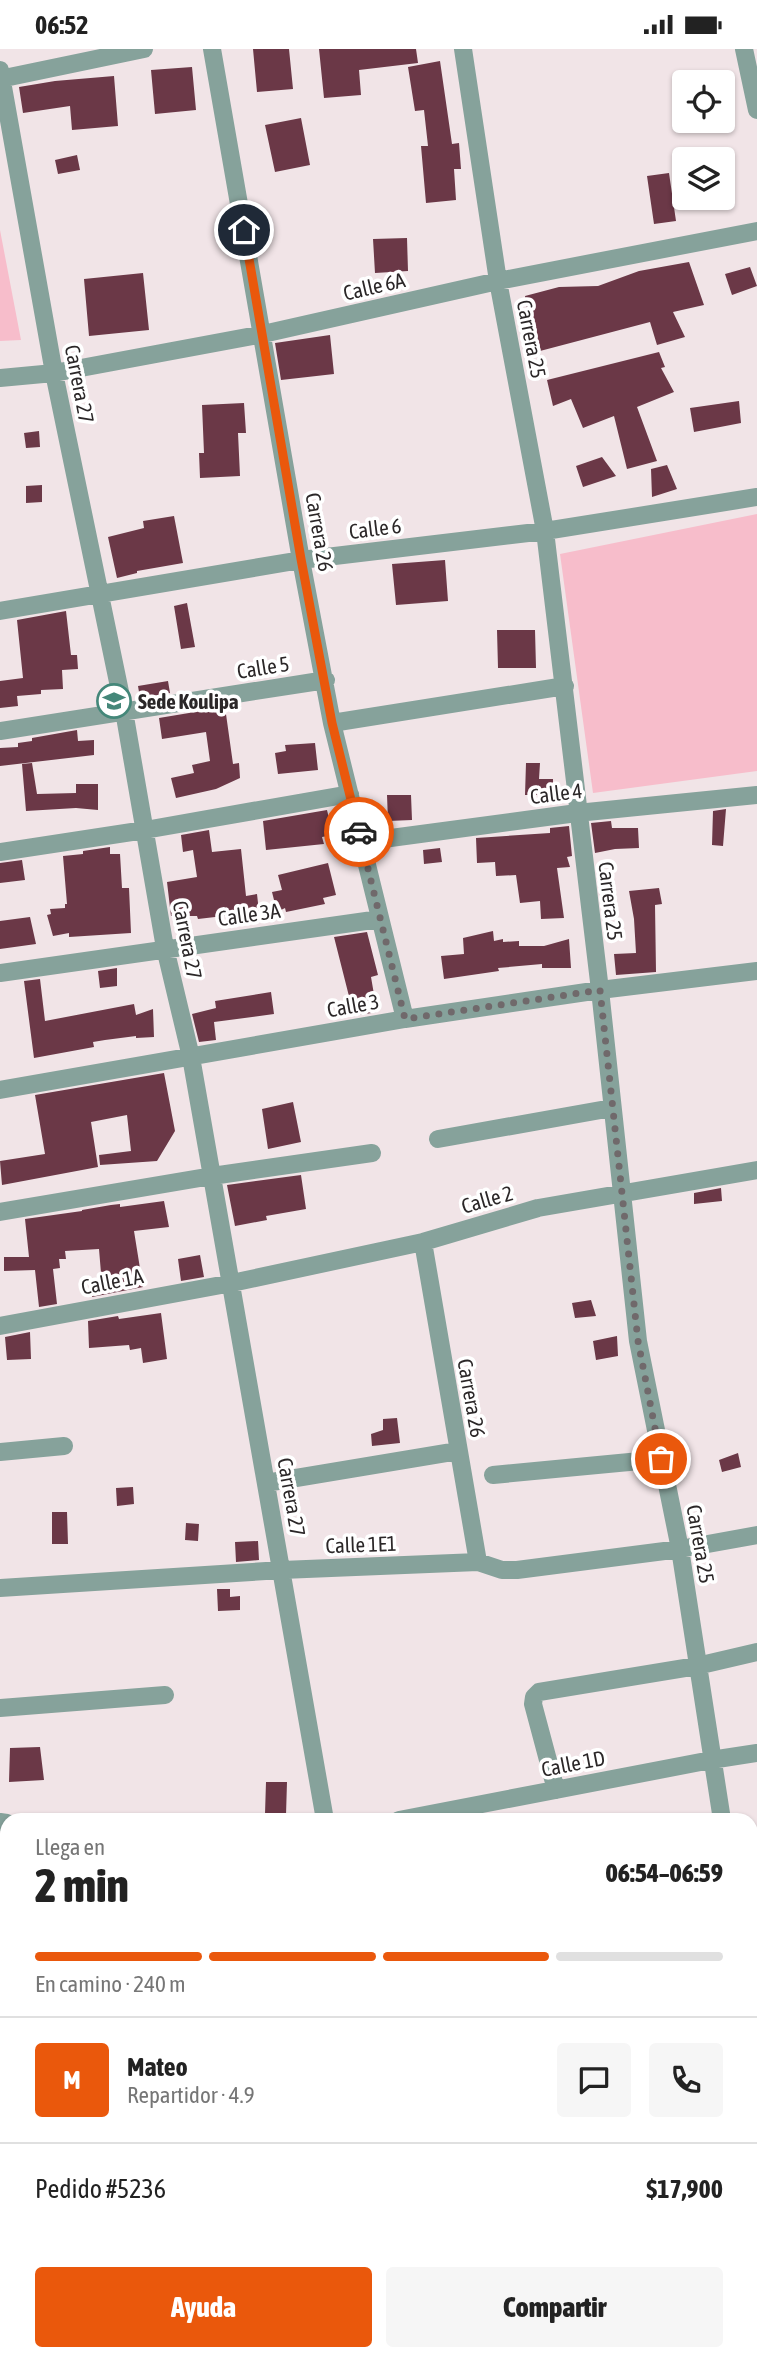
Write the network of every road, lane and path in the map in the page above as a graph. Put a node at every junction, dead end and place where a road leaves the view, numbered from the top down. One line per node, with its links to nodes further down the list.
1 (144, 49): 5 (street)
2 (212, 49): 9 (street, Carrera 26)
3 (463, 49): 8 (street, Carrera 25)
4 (744, 49): 6 (street)
5 (1, 76): 10 (street, Carrera 27)
6 (757, 110)
7 (757, 231): 8 (street, Calle 6A)
8 (498, 281): 9 (street, Calle 6A); 13 (street, Carrera 25)
9 (263, 334): 10 (street, Calle 6A); 14 (street, Carrera 26)
10 (54, 373): 11 (street, Calle 6A); 15 (street, Carrera 27)
11 (0, 378)
12 (757, 497): 13 (street, Calle 6)
13 (545, 531): 14 (street, Calle 6); 18 (street, Carrera 25)
14 (301, 559): 15 (street, Calle 6); 17 (street, Carrera 26)
15 (98, 594): 16 (street, Calle 6); 19 (street, Carrera 27)
16 (0, 611)
17 (326, 680): 19 (street, Calle 5); 20 (street, Carrera 26)
18 (565, 686): 20 (street); 24 (street, Carrera 25)
19 (124, 712): 21 (street, Calle 5); 25 (street, Carrera 27)
20 (332, 723): 22 (street, Carrera 26)
21 (0, 731)
22 (350, 794): 25 (street); 26 (street, Carrera 26)
23 (757, 795): 24 (street, Calle 4)
24 (577, 813): 26 (street, Calle 4); 32 (street, Carrera 25)
25 (145, 830): 27 (street); 29 (street, Carrera 27)
26 (361, 842): 28 (street, Carrera 26)
27 (0, 852)
28 (380, 919): 29 (street, Calle 3A); 33 (street, Carrera 26)
29 (165, 948): 31 (street, Calle 3A); 34 (street, Carrera 27)
30 (757, 971): 32 (street, Calle 3)
31 (0, 973)
32 (600, 990): 33 (street, Calle 3); 36 (street, Carrera 25)
33 (405, 1019): 34 (street, Calle 3)
34 (191, 1057): 35 (street, Calle 3); 40 (street, Carrera 27)
35 (0, 1090)
36 (612, 1108): 37 (street); 41 (street, Carrera 25)
37 (439, 1139)
38 (372, 1153): 40 (street)
39 (757, 1170): 41 (street, Calle 2)
40 (212, 1175): 42 (street); 44 (street, Carrera 27)
41 (621, 1192): 43 (street, Calle 2); 49 (street, Carrera 25)
42 (0, 1212)
43 (423, 1242): 44 (street, Calle 2); 47 (street, Carrera 26)
44 (232, 1283): 45 (street, Calle 1A); 51 (street, Carrera 27)
45 (0, 1326)
46 (64, 1446): 48 (street)
47 (458, 1451): 51 (street); 54 (street, Carrera 26)
48 (0, 1452)
49 (661, 1459): 50 (street); 53 (street, Carrera 25)
50 (493, 1475)
51 (266, 1483): 55 (street, Carrera 27)
52 (757, 1535): 53 (street, Calle 1E1)
53 (680, 1549): 54 (street, Calle 1E1); 58 (street, Carrera 25)
54 (478, 1562): 55 (street, Calle 1E1)
55 (282, 1570): 56 (street, Calle 1E1); 64 (street, Carrera 27)
56 (0, 1588)
57 (757, 1652): 58 (street)
58 (697, 1666): 62 (street, Carrera 25); 63 (street)
59 (165, 1695): 60 (street)
60 (0, 1709)
61 (757, 1753): 62 (street, Calle 1D)
62 (711, 1760): 63 (street, Calle 1D); 66 (street, Carrera 25)
63 (556, 1790): 65 (street, Calle 1D)
64 (324, 1813)
65 (436, 1813)
66 (721, 1813)

